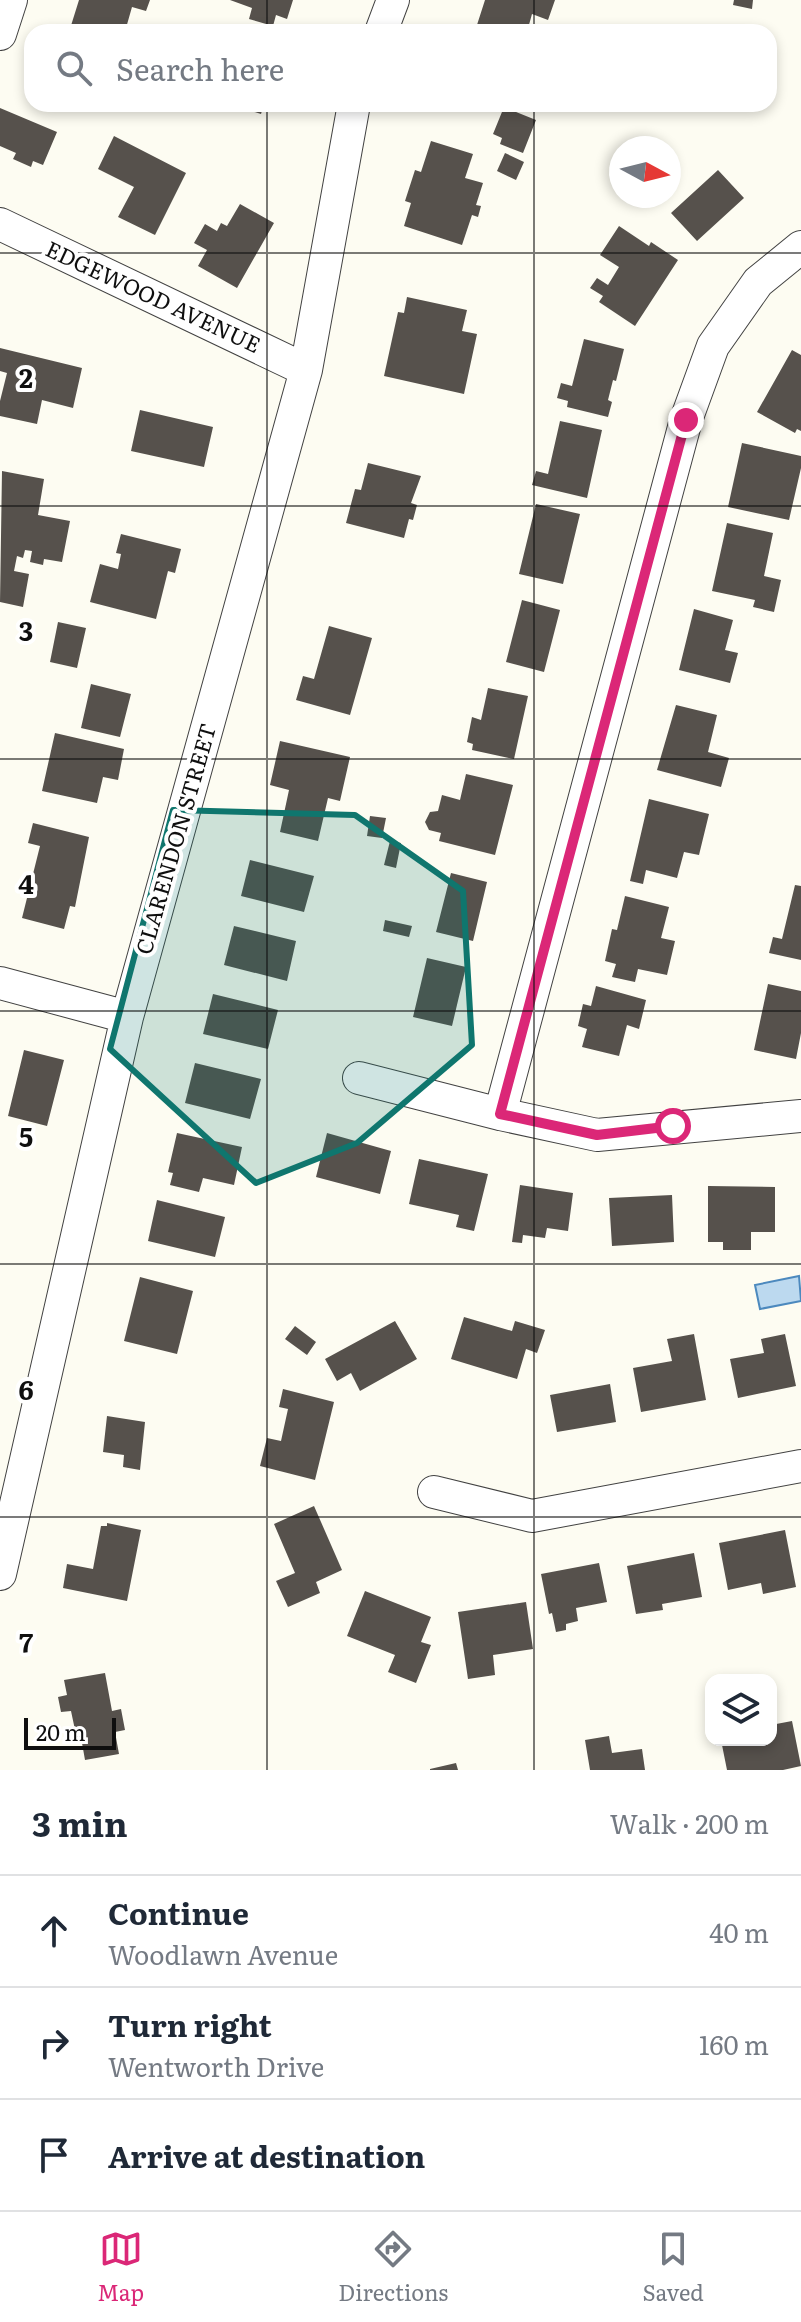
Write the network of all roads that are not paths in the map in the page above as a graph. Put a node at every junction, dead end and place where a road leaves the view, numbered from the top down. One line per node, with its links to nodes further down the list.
1 (11, 0): 4 (street)
2 (393, 0): 3 (street)
3 (384, 24)
4 (0, 34)
5 (353, 112): 8 (street, CLARENDON STREET)
6 (0, 224): 8 (street, EDGEWOOD AVENUE)
7 (801, 247): 12 (street)
8 (306, 370): 10 (street, CLARENDON STREET)
9 (0, 983): 10 (street)
10 (127, 1017): 16 (street, CLARENDON STREET)
11 (359, 1078): 12 (street)
12 (500, 1114): 13 (street)
13 (801, 1116)
14 (801, 1466): 15 (street)
15 (434, 1492)
16 (0, 1574)

